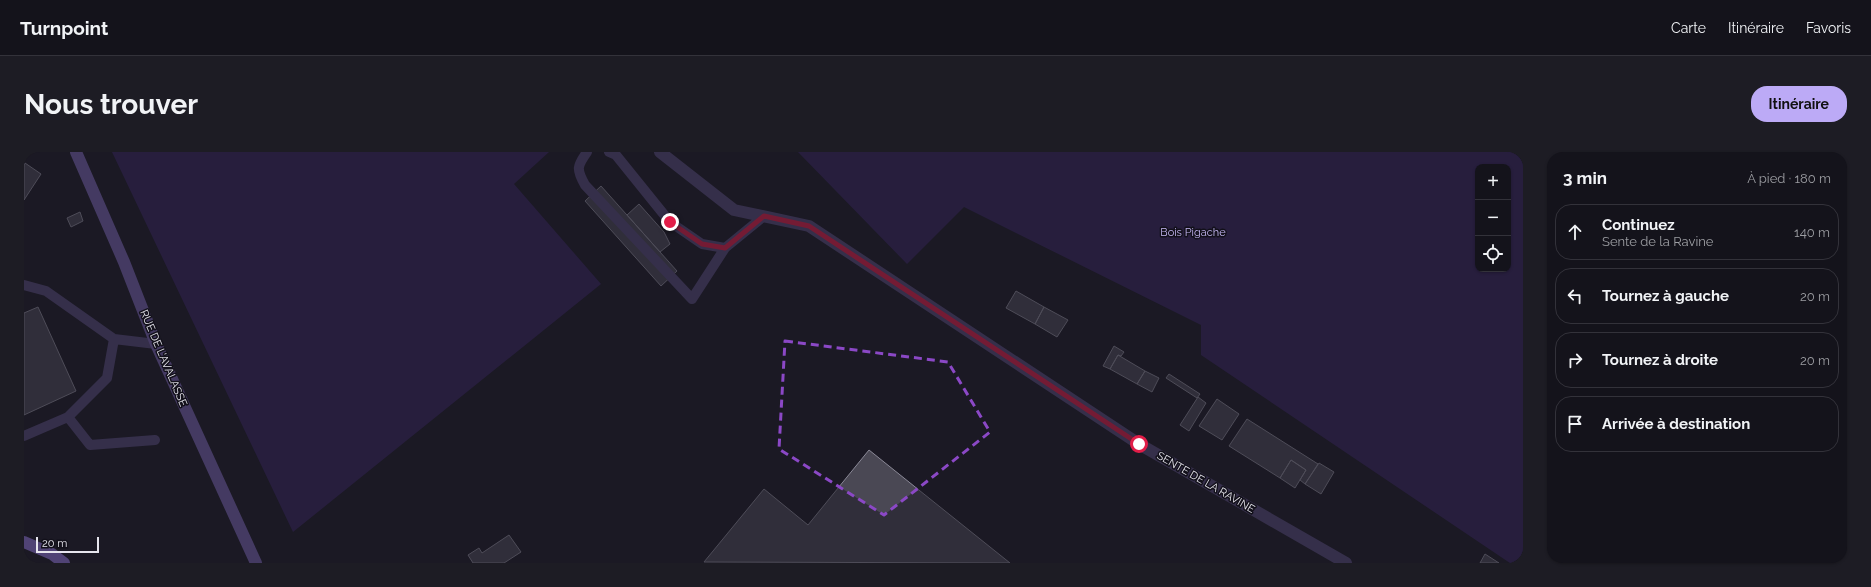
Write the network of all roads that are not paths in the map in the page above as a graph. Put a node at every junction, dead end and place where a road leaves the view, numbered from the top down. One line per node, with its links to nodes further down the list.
1 (76, 152): 9 (main road, RUE DE L'AVALASSE)
2 (587, 152): 6 (lane)
3 (609, 152): 6 (lane)
4 (660, 152): 5 (street, SENTE DE LA RAVINE)
5 (764, 216): 6 (lane); 16 (street, SENTE DE LA RAVINE)
6 (725, 248)
7 (24, 286): 8 (lane)
8 (114, 339): 9 (lane); 10 (lane)
9 (156, 344): 15 (main road, RUE DE L'AVALASSE)
10 (68, 417): 11 (lane); 12 (lane)
11 (24, 436)
12 (156, 440)
13 (24, 542): 14 (main road)
14 (64, 563)
15 (256, 563)
16 (1346, 563)

